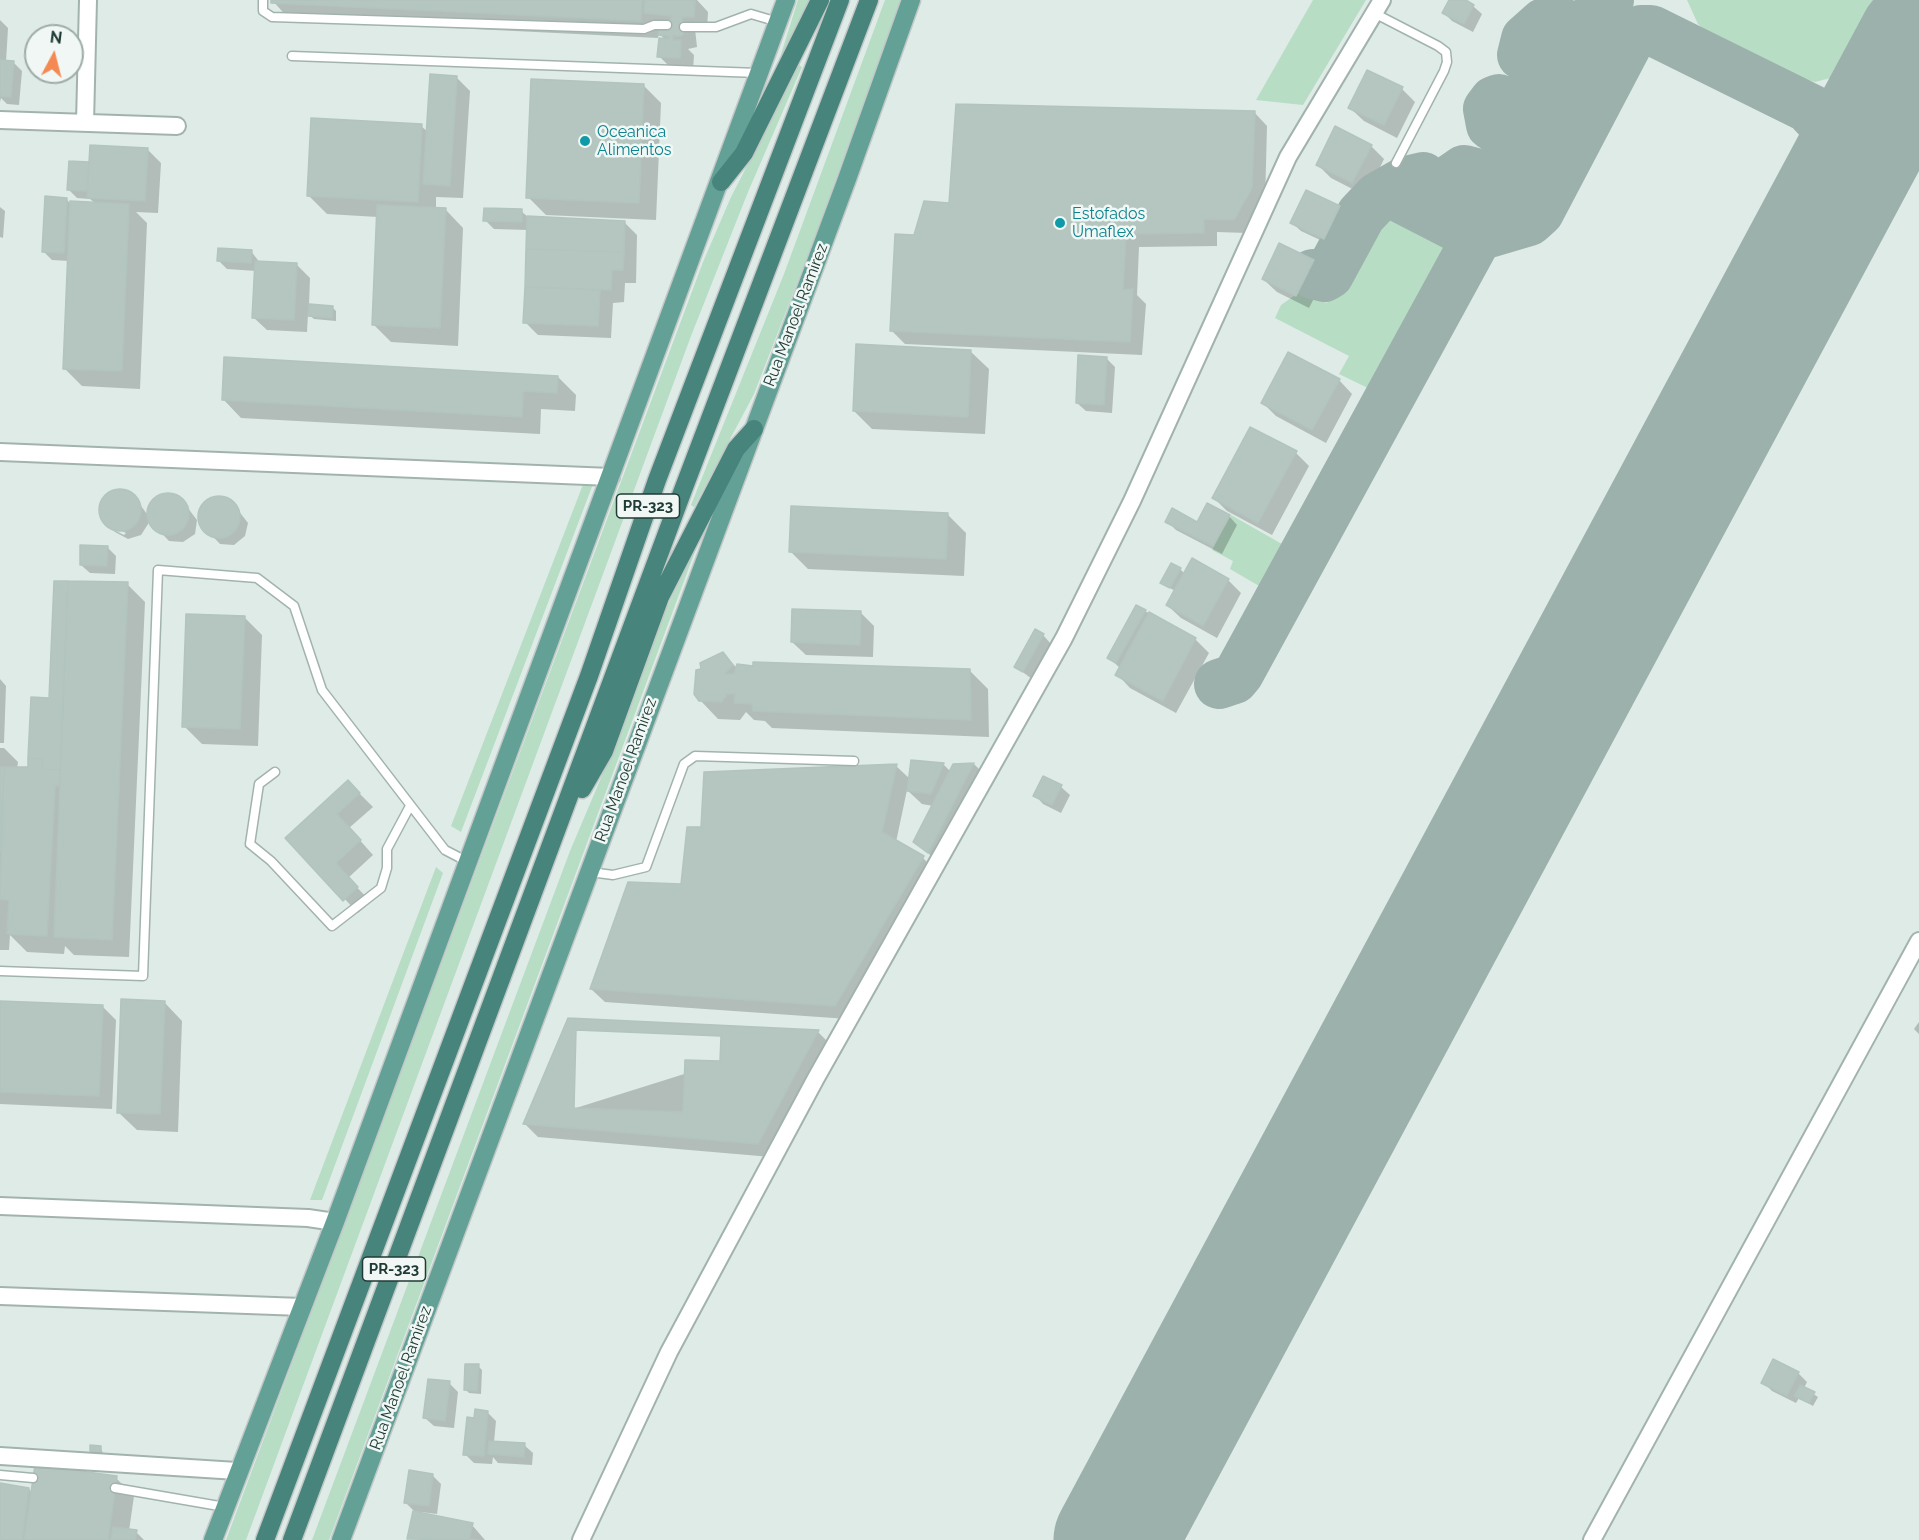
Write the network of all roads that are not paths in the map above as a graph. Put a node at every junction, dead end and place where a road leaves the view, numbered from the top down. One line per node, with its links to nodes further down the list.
1 (88, 0): 15 (street)
2 (263, 0): 10 (lane)
3 (786, 0): 9 (main road)
4 (820, 0): 18 (highway)
5 (840, 0): 41 (highway, PR-323)
6 (869, 0): 25 (highway, PR-323)
7 (911, 0): 19 (main road, Rua Manoel Ramirez)
8 (1378, 7): 17 (lane); 44 (street)
9 (778, 22): 11 (lane); 13 (main road)
10 (667, 25)
11 (684, 27)
12 (292, 56): 13 (lane)
13 (758, 73): 18 (main road)
14 (0, 120): 15 (street)
15 (85, 123): 16 (street)
16 (177, 126)
17 (1396, 163)
18 (721, 182): 21 (main road)
19 (754, 429): 25 (highway); 27 (main road, Rua Manoel Ramirez)
20 (0, 452): 21 (street)
21 (611, 477): 26 (main road)
22 (854, 761): 27 (lane)
23 (275, 772): 24 (lane)
24 (410, 806): 26 (lane); 29 (lane)
25 (558, 830): 42 (highway, PR-323)
26 (468, 862): 31 (main road)
27 (590, 872): 43 (main road, Rua Manoel Ramirez)
28 (1919, 941): 45 (street)
29 (0, 971)
30 (0, 1206): 31 (street)
31 (335, 1222): 33 (main road)
32 (0, 1296): 33 (street)
33 (302, 1307): 35 (main road)
34 (0, 1456): 35 (street)
35 (237, 1471): 39 (main road)
36 (0, 1475): 37 (lane)
37 (33, 1478)
38 (115, 1488): 39 (lane)
39 (225, 1507): 40 (main road)
40 (213, 1540)
41 (265, 1540)
42 (292, 1540)
43 (341, 1540)
44 (581, 1540)
45 (1592, 1540)

